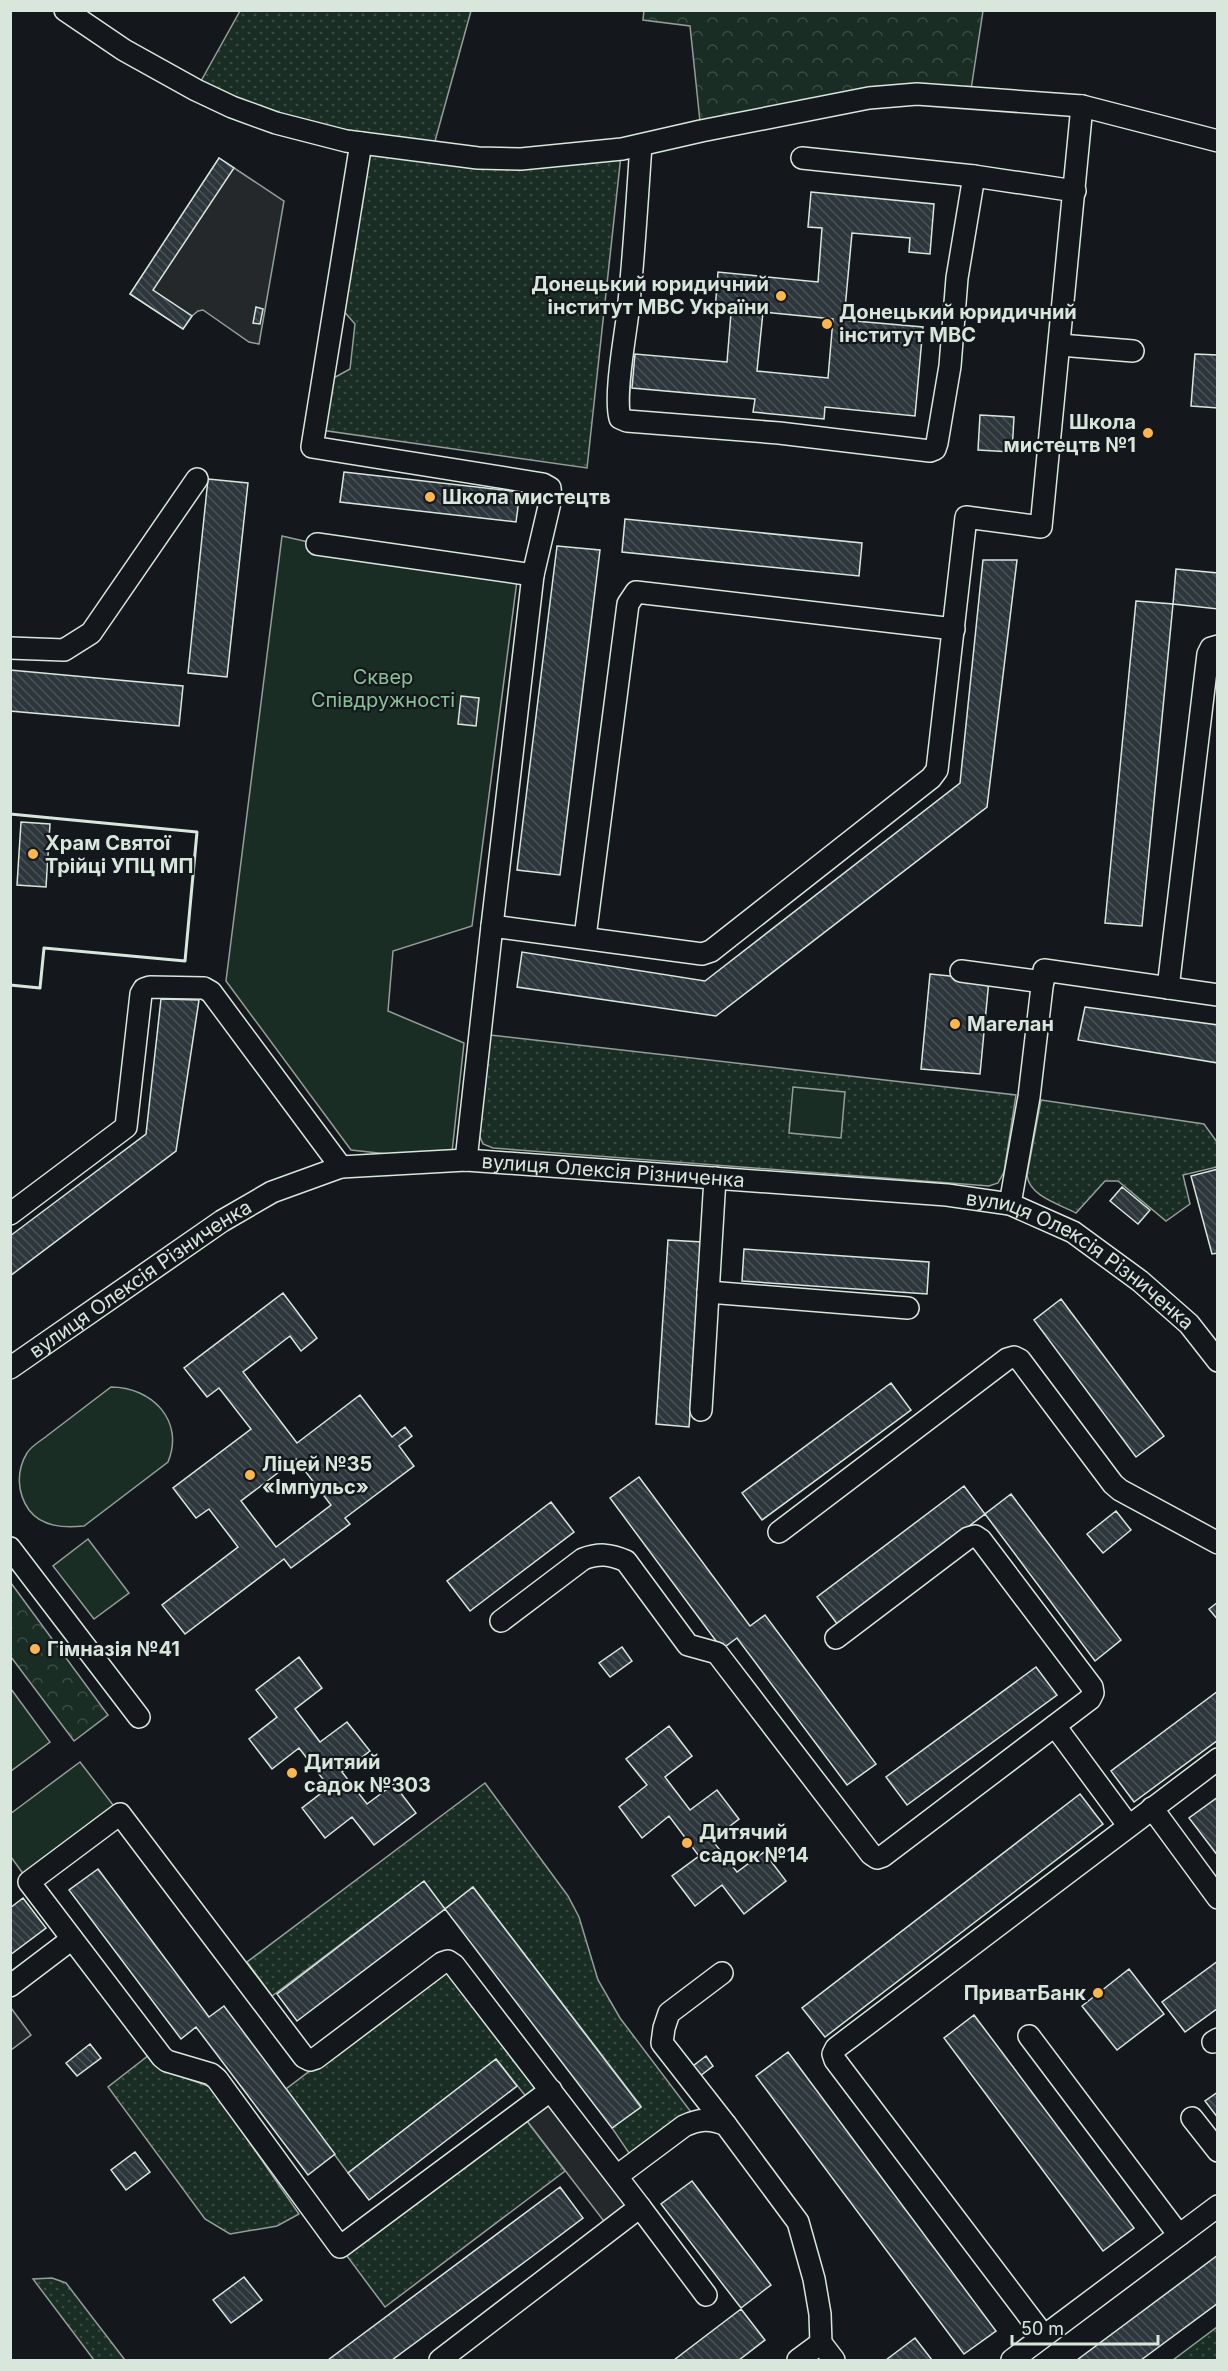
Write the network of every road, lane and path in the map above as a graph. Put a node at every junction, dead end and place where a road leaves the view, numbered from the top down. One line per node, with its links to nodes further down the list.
1 (65, 10): 4 (street)
2 (1083, 106): 3 (street); 5 (street); 8 (street)
3 (1218, 141)
4 (361, 143): 5 (street); 13 (street)
5 (641, 145): 7 (street)
6 (802, 158): 7 (street)
7 (974, 176): 8 (street)
8 (1075, 191): 9 (street)
9 (1060, 345): 10 (street); 14 (street)
10 (1133, 351)
11 (196, 479): 16 (street)
12 (317, 544): 13 (street)
13 (533, 575): 17 (street)
14 (954, 629): 18 (street); 18 (street)
15 (1218, 646): 21 (street)
16 (10, 648)
17 (492, 926): 18 (street); 23 (street)
18 (585, 937)
19 (961, 971): 20 (street)
20 (1042, 982): 21 (street); 26 (street)
21 (1168, 988): 22 (street)
22 (1218, 994)
23 (466, 1160): 24 (street, вулиця Олексія Різниченка); 25 (street, вулиця Олексія Різниченка)
24 (341, 1167): 27 (street); 31 (street, вулиця Олексія Різниченка)
25 (715, 1178): 26 (street, вулиця Олексія Різниченка); 28 (street)
26 (1010, 1204): 30 (street, вулиця Олексія Різниченка)
27 (10, 1214)
28 (708, 1292): 29 (street); 32 (street)
29 (908, 1308)
30 (1218, 1361)
31 (10, 1368)
32 (701, 1410)
33 (779, 1532): 34 (street)
34 (1218, 1544)
35 (10, 1548): 38 (street)
36 (501, 1621): 39 (street)
37 (836, 1638): 39 (street)
38 (139, 1717)
39 (1055, 1726): 42 (street)
40 (1218, 1759): 41 (street)
41 (1152, 1808): 42 (street); 43 (street)
42 (1128, 1825): 57 (street)
43 (1218, 1898)
44 (72, 1939): 46 (street); 48 (street); 48 (street)
45 (722, 1972): 50 (street)
46 (10, 1986)
47 (1029, 2036): 55 (street)
48 (551, 2090): 52 (street)
49 (1192, 2118): 51 (street)
50 (726, 2125): 52 (street); 58 (street)
51 (1218, 2151)
52 (617, 2176): 54 (street)
53 (1218, 2206): 55 (street)
54 (640, 2207): 56 (street); 59 (street)
55 (1179, 2235): 57 (street)
56 (706, 2295)
57 (1044, 2336): 62 (street)
58 (821, 2343): 60 (street); 61 (street)
59 (440, 2361)
60 (798, 2361)
61 (834, 2361)
62 (1012, 2361)

